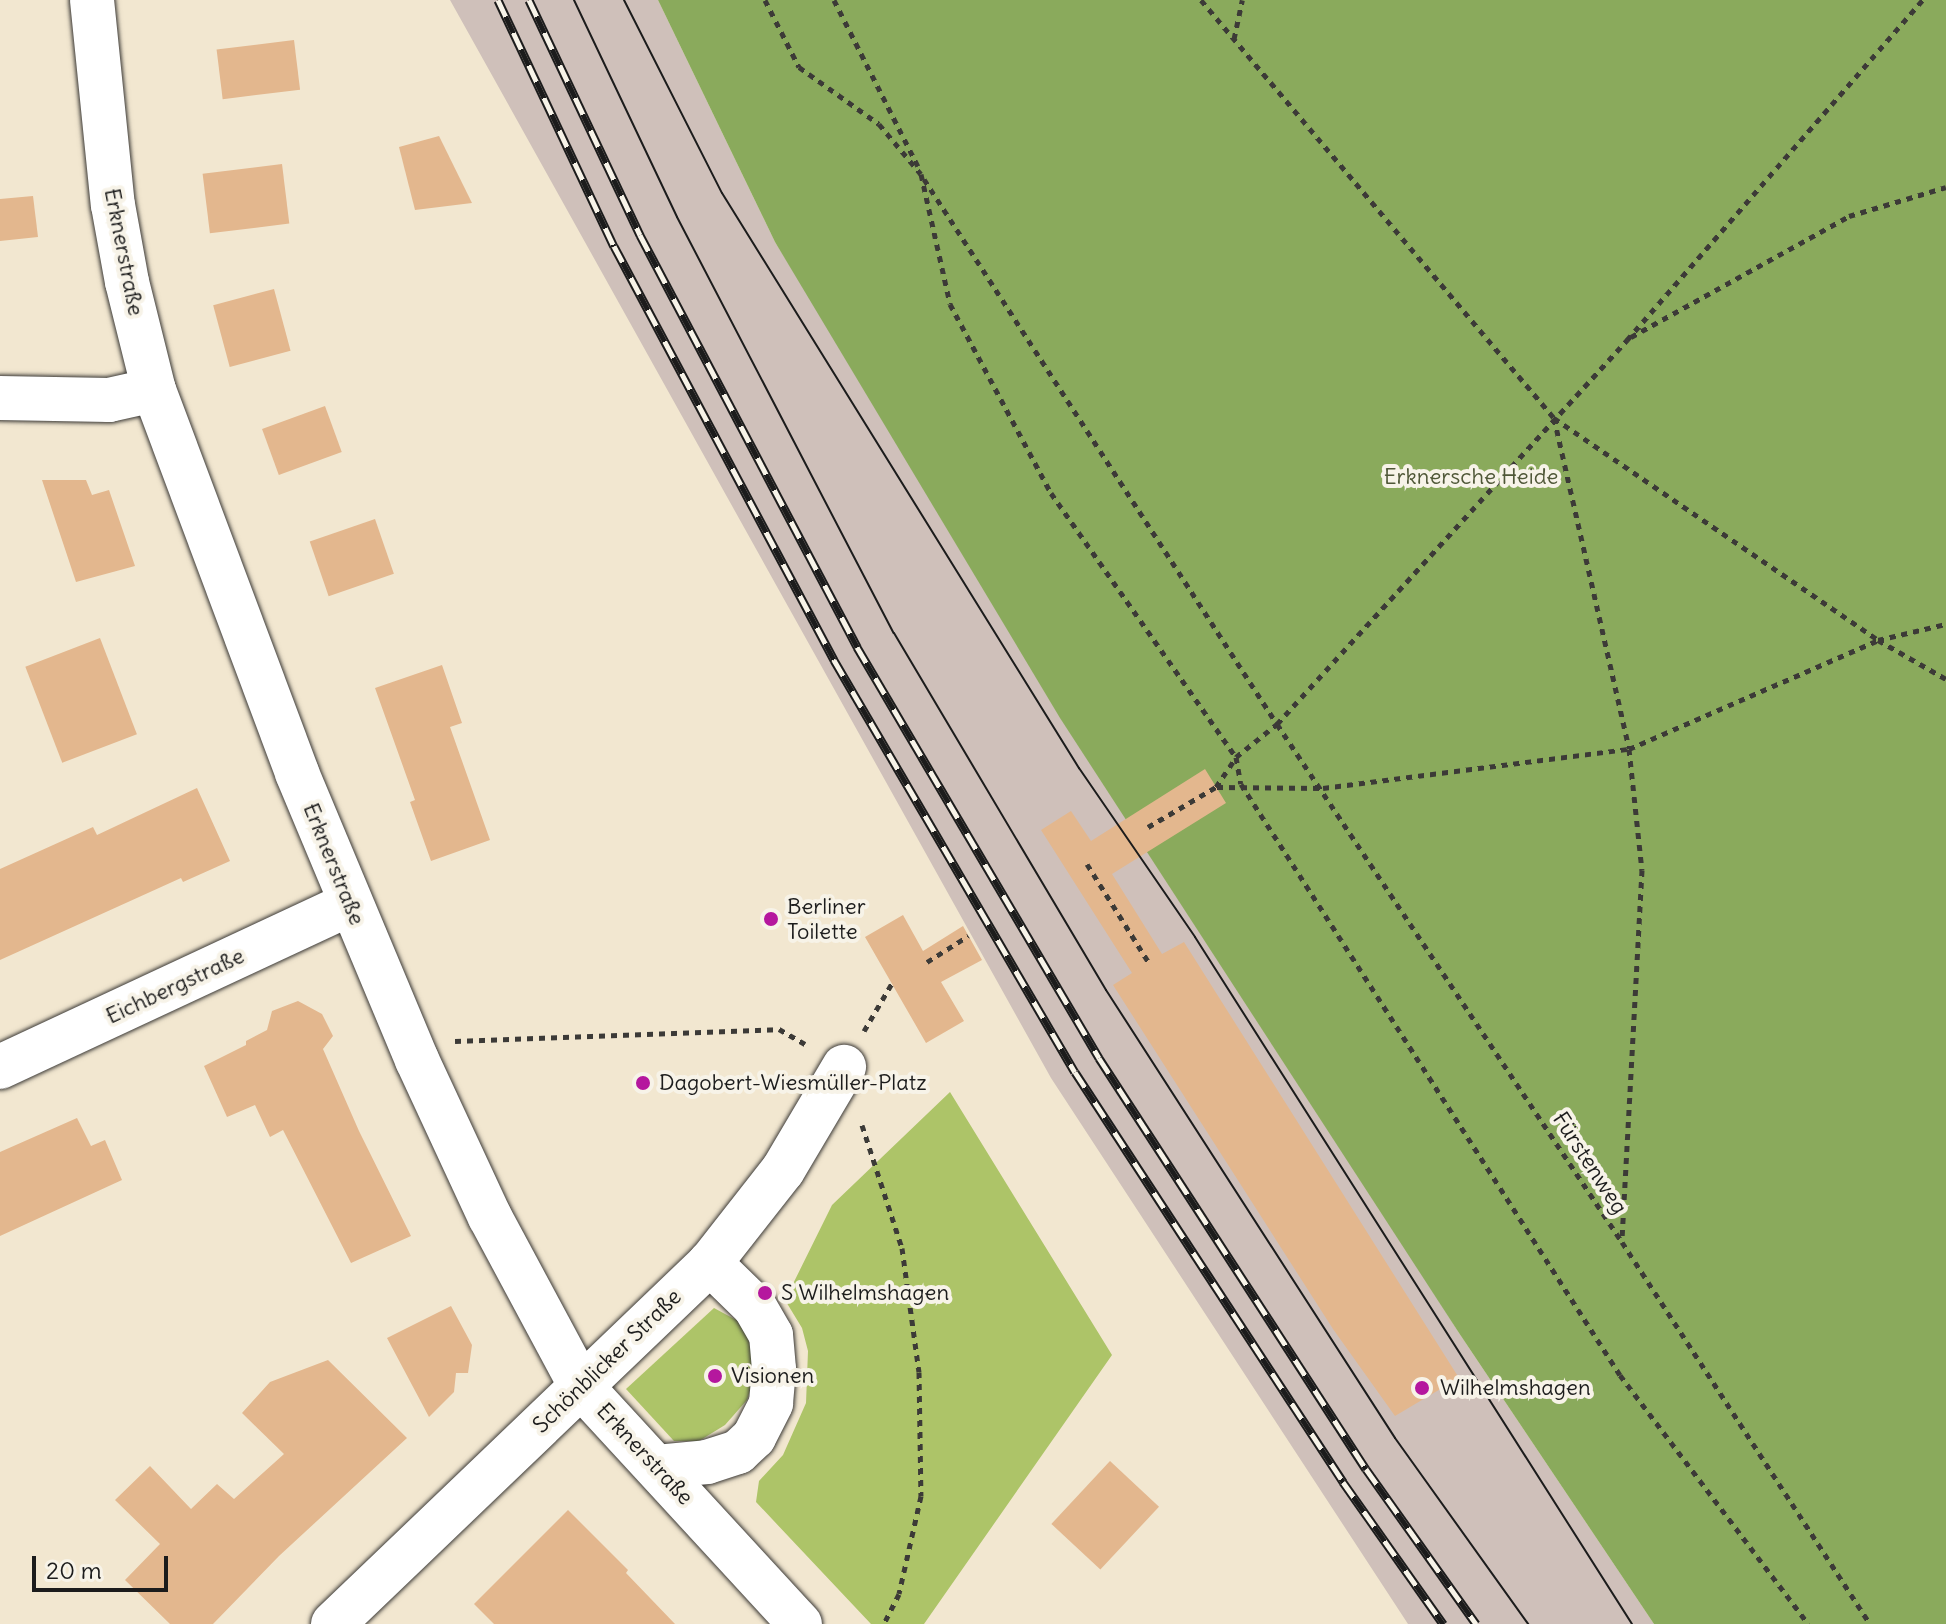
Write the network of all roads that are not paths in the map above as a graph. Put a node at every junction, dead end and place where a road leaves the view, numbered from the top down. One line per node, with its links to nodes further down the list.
1 (92, 0): 2 (street, Erknerstraße)
2 (154, 390): 3 (street); 4 (street, Erknerstraße)
3 (0, 398)
4 (349, 904): 5 (street, Eichbergstraße); 8 (street, Erknerstraße)
5 (0, 1067)
6 (844, 1067): 7 (street, Schönblicker Straße)
7 (710, 1263): 8 (street, Schönblicker Straße); 9 (street)
8 (580, 1385): 9 (street, Erknerstraße); 10 (street, Schönblicker Straße)
9 (657, 1467): 11 (street, Erknerstraße)
10 (333, 1624)
11 (800, 1624)

